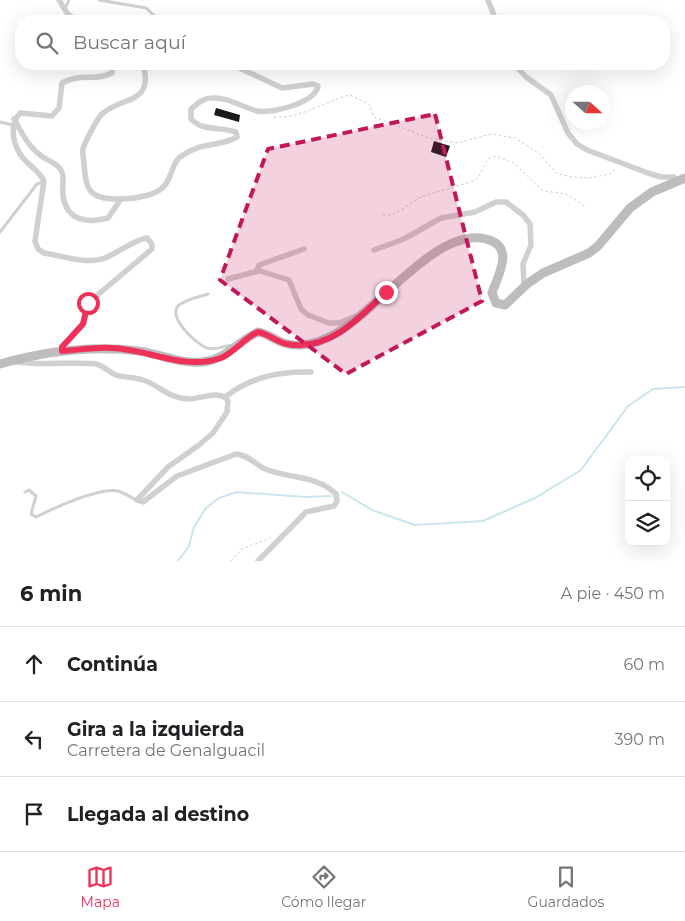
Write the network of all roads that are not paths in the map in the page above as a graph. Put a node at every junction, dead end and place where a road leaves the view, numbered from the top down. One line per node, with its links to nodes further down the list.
1 (59, 0): 5 (street)
2 (69, 0): 5 (lane)
3 (99, 0): 7 (lane)
4 (488, 0): 8 (street)
5 (65, 10): 6 (street)
6 (70, 15)
7 (154, 15)
8 (494, 15)
9 (112, 70): 14 (street)
10 (144, 70): 17 (street)
11 (244, 70): 17 (street)
12 (520, 70): 15 (street)
13 (0, 122): 14 (lane)
14 (14, 122): 16 (street); 17 (street)
15 (681, 180): 23 (street)
16 (44, 181): 18 (lane); 27 (street)
17 (121, 199)
18 (0, 232)
19 (304, 249): 21 (street)
20 (374, 250): 23 (street)
21 (258, 271): 22 (street); 25 (street)
22 (228, 279)
23 (524, 287): 25 (street)
24 (208, 294): 26 (lane)
25 (360, 318): 26 (street)
26 (236, 348): 27 (street)
27 (62, 351): 28 (street)
28 (12, 360): 29 (street); 31 (street)
29 (0, 364)
30 (311, 372): 31 (street)
31 (225, 397): 33 (street)
32 (24, 492): 33 (lane)
33 (137, 500): 34 (street)
34 (258, 561)

